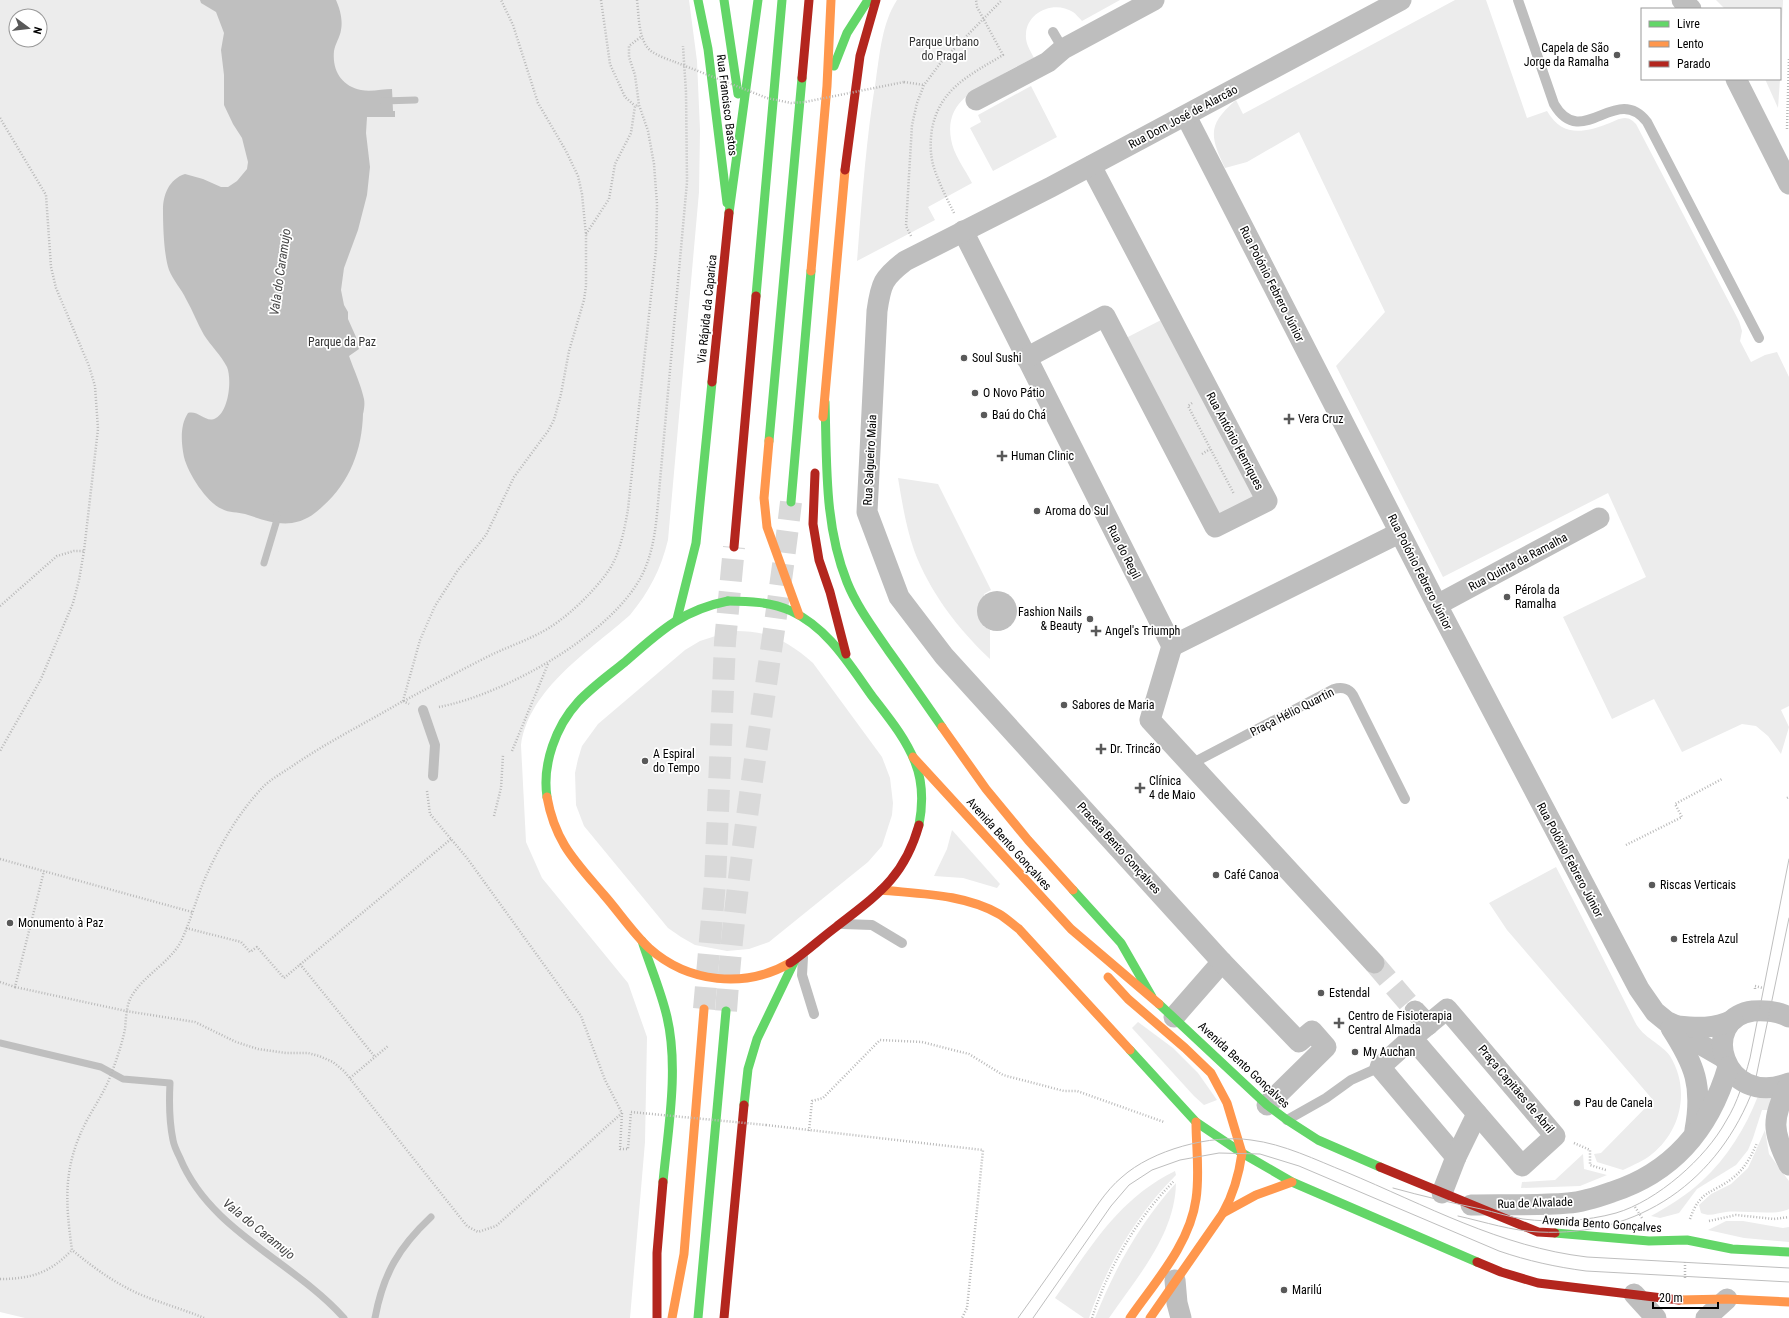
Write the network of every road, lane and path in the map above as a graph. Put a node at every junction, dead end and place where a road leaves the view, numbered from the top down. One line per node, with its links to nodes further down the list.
1 (501, 0): 38 (path)
2 (601, 0): 28 (path)
3 (637, 0): 20 (path)
4 (698, 0): 36 (main road, Rua Francisco Bastos)
5 (724, 0): 31 (main road)
6 (758, 0): 31 (main road, Via Rápida da Caparica)
7 (782, 0): 48 (main road)
8 (809, 0): 52 (main road)
9 (831, 0): 25 (main road)
10 (868, 0): 25 (main road)
11 (876, 0): 42 (main road)
12 (976, 0): 19 (path)
13 (1002, 0): 19 (path)
14 (1154, 0): 26 (street)
15 (1402, 0): 29 (street, Rua Dom José de Alarcão)
16 (1518, 0): 40 (lane)
17 (1682, 0): 18 (street)
18 (1690, 8)
19 (984, 18): 24 (path); 37 (path)
20 (642, 36): 24 (path, bridge); 27 (path)
21 (683, 40): 55 (path)
22 (1789, 58): 32 (path)
23 (1737, 80): 35 (street)
24 (924, 85): 39 (path)
25 (827, 86): 44 (main road)
26 (976, 100)
27 (639, 105): 28 (path); 57 (path)
28 (635, 106): 38 (path)
29 (1186, 116): 34 (street, Rua Dom José de Alarcão); 47 (street, Rua Polónio Febrero Júnior)
30 (0, 118): 49 (path)
31 (742, 121): 36 (main road, Via Rápida da Caparica)
32 (1788, 127): 33 (path)
33 (1788, 132)
34 (1090, 166): 37 (street, Rua Dom José de Alarcão); 45 (street, Rua António Henriques)
35 (1789, 184)
36 (729, 213): 53 (main road, Via Rápida da Caparica)
37 (963, 231): 39 (street, Rua Salgueiro Maia); 41 (street, Rua do Regil)
38 (586, 234): 57 (path)
39 (919, 254): 59 (street, Rua Salgueiro Maia)
40 (1759, 338)
41 (1026, 358): 45 (street, Rua António Henriques); 54 (street, Rua do Regil)
42 (825, 402): 56 (main road); 88 (main road)
43 (1188, 406): 45 (path)
44 (791, 502)
45 (1244, 512)
46 (1599, 518): 50 (street, Rua Quinta da Ramalha)
47 (1400, 533): 50 (street, Rua Polónio Febrero Júnior); 54 (street)
48 (734, 547)
49 (84, 551): 51 (path); 61 (path)
50 (1437, 605): 96 (street, Rua Polónio Febrero Júnior)
51 (0, 606)
52 (799, 615): 53 (main road); 56 (main road)
53 (677, 620): 79 (main road)
54 (1172, 646): 64 (street)
55 (548, 663): 58 (path); 60 (path)
56 (849, 663): 63 (main road)
57 (403, 702): 58 (path); 75 (path)
58 (423, 710): 65 (lane)
59 (1015, 734): 83 (street, Praceta Bento Gonçalves)
60 (512, 751)
61 (0, 752)
62 (503, 755): 69 (path)
63 (913, 757): 74 (main road); 78 (main road, Avenida Bento Gonçalves)
64 (1191, 764): 68 (lane, Praça Hélio Quartin); 84 (street)
65 (433, 776)
66 (1722, 779): 71 (path)
67 (426, 788): 70 (path)
68 (1405, 799)
69 (494, 816)
70 (451, 838): 85 (path); 105 (path)
71 (1626, 845)
72 (0, 859): 73 (path)
73 (44, 872): 75 (path); 87 (path)
74 (881, 890): 76 (main road); 108 (main road)
75 (193, 912): 77 (path)
76 (839, 924): 80 (lane); 81 (main road)
77 (186, 928): 85 (path); 90 (path)
78 (1071, 930): 88 (main road, Avenida Bento Gonçalves); 114 (main road)
79 (642, 941): 82 (main road); 137 (main road)
80 (902, 943)
81 (804, 953): 82 (main road); 92 (lane)
82 (795, 960): 140 (main road)
83 (1222, 962): 93 (street); 104 (street, Praceta Bento Gonçalves)
84 (1374, 963)
85 (300, 964): 99 (path)
86 (0, 982): 87 (path)
87 (14, 987): 90 (path)
88 (1152, 997): 93 (main road, Avenida Bento Gonçalves)
89 (704, 1009): 138 (main road)
90 (126, 1011): 102 (path); 128 (path)
91 (726, 1011): 139 (main road)
92 (814, 1014)
93 (1174, 1017): 104 (main road, Avenida Bento Gonçalves)
94 (1789, 1017): 95 (street)
95 (1733, 1020): 96 (street); 100 (street, Rua de Alvalade)
96 (1672, 1024): 100 (street, Rua Polónio Febrero Júnior); 112 (street, Rua Polónio Febrero Júnior)
97 (1418, 1025): 101 (street, Praça Capitães de Abril); 106 (street, Praça Capitães de Abril); 111 (street, Praça Capitães de Abril)
98 (388, 1046): 99 (path)
99 (375, 1057): 102 (path)
100 (1726, 1063): 103 (street, Rua Polónio Febrero Júnior); 112 (street, Rua de Alvalade)
101 (1380, 1067): 107 (lane); 115 (street)
102 (350, 1078): 105 (path)
103 (1789, 1084): 116 (street)
104 (1267, 1105): 107 (main road, Avenida Bento Gonçalves)
105 (622, 1113): 110 (path, bridge)
106 (1477, 1114): 111 (street, Praça Capitães de Abril); 115 (street)
107 (1287, 1120): 120 (main road, Avenida Bento Gonçalves)
108 (1196, 1122): 114 (main road); 143 (main road)
109 (1168, 1125): 110 (path)
110 (809, 1131): 141 (path)
111 (1555, 1136): 119 (path)
112 (1694, 1138): 119 (street, Rua de Alvalade)
113 (1758, 1140): 126 (path)
114 (1242, 1153): 118 (main road); 122 (main road)
115 (1456, 1157): 120 (street)
116 (1789, 1165)
117 (1176, 1179): 142 (path)
118 (1292, 1182): 122 (main road); 132 (main road)
119 (1625, 1188): 121 (street, Rua de Alvalade); 124 (path)
120 (1442, 1193): 121 (main road, Avenida Bento Gonçalves)
121 (1470, 1205): 127 (main road, Avenida Bento Gonçalves)
122 (1223, 1213): 131 (main road)
123 (1789, 1217): 125 (path)
124 (1644, 1220)
125 (1703, 1221)
126 (1695, 1222)
127 (1687, 1240): 129 (main road, Avenida Bento Gonçalves); 134 (path)
128 (72, 1250): 130 (path); 136 (path)
129 (1789, 1252)
130 (0, 1278)
131 (1175, 1280): 144 (main road); 145 (street)
132 (1634, 1294): 134 (main road); 146 (street)
133 (1727, 1299): 134 (main road); 135 (main road); 147 (street)
134 (1683, 1300)
135 (1789, 1302)
136 (204, 1318)
137 (657, 1318)
138 (672, 1318)
139 (698, 1318)
140 (724, 1318)
141 (962, 1318)
142 (1092, 1318)
143 (1130, 1318)
144 (1150, 1318)
145 (1181, 1318)
146 (1656, 1318)
147 (1706, 1318)

